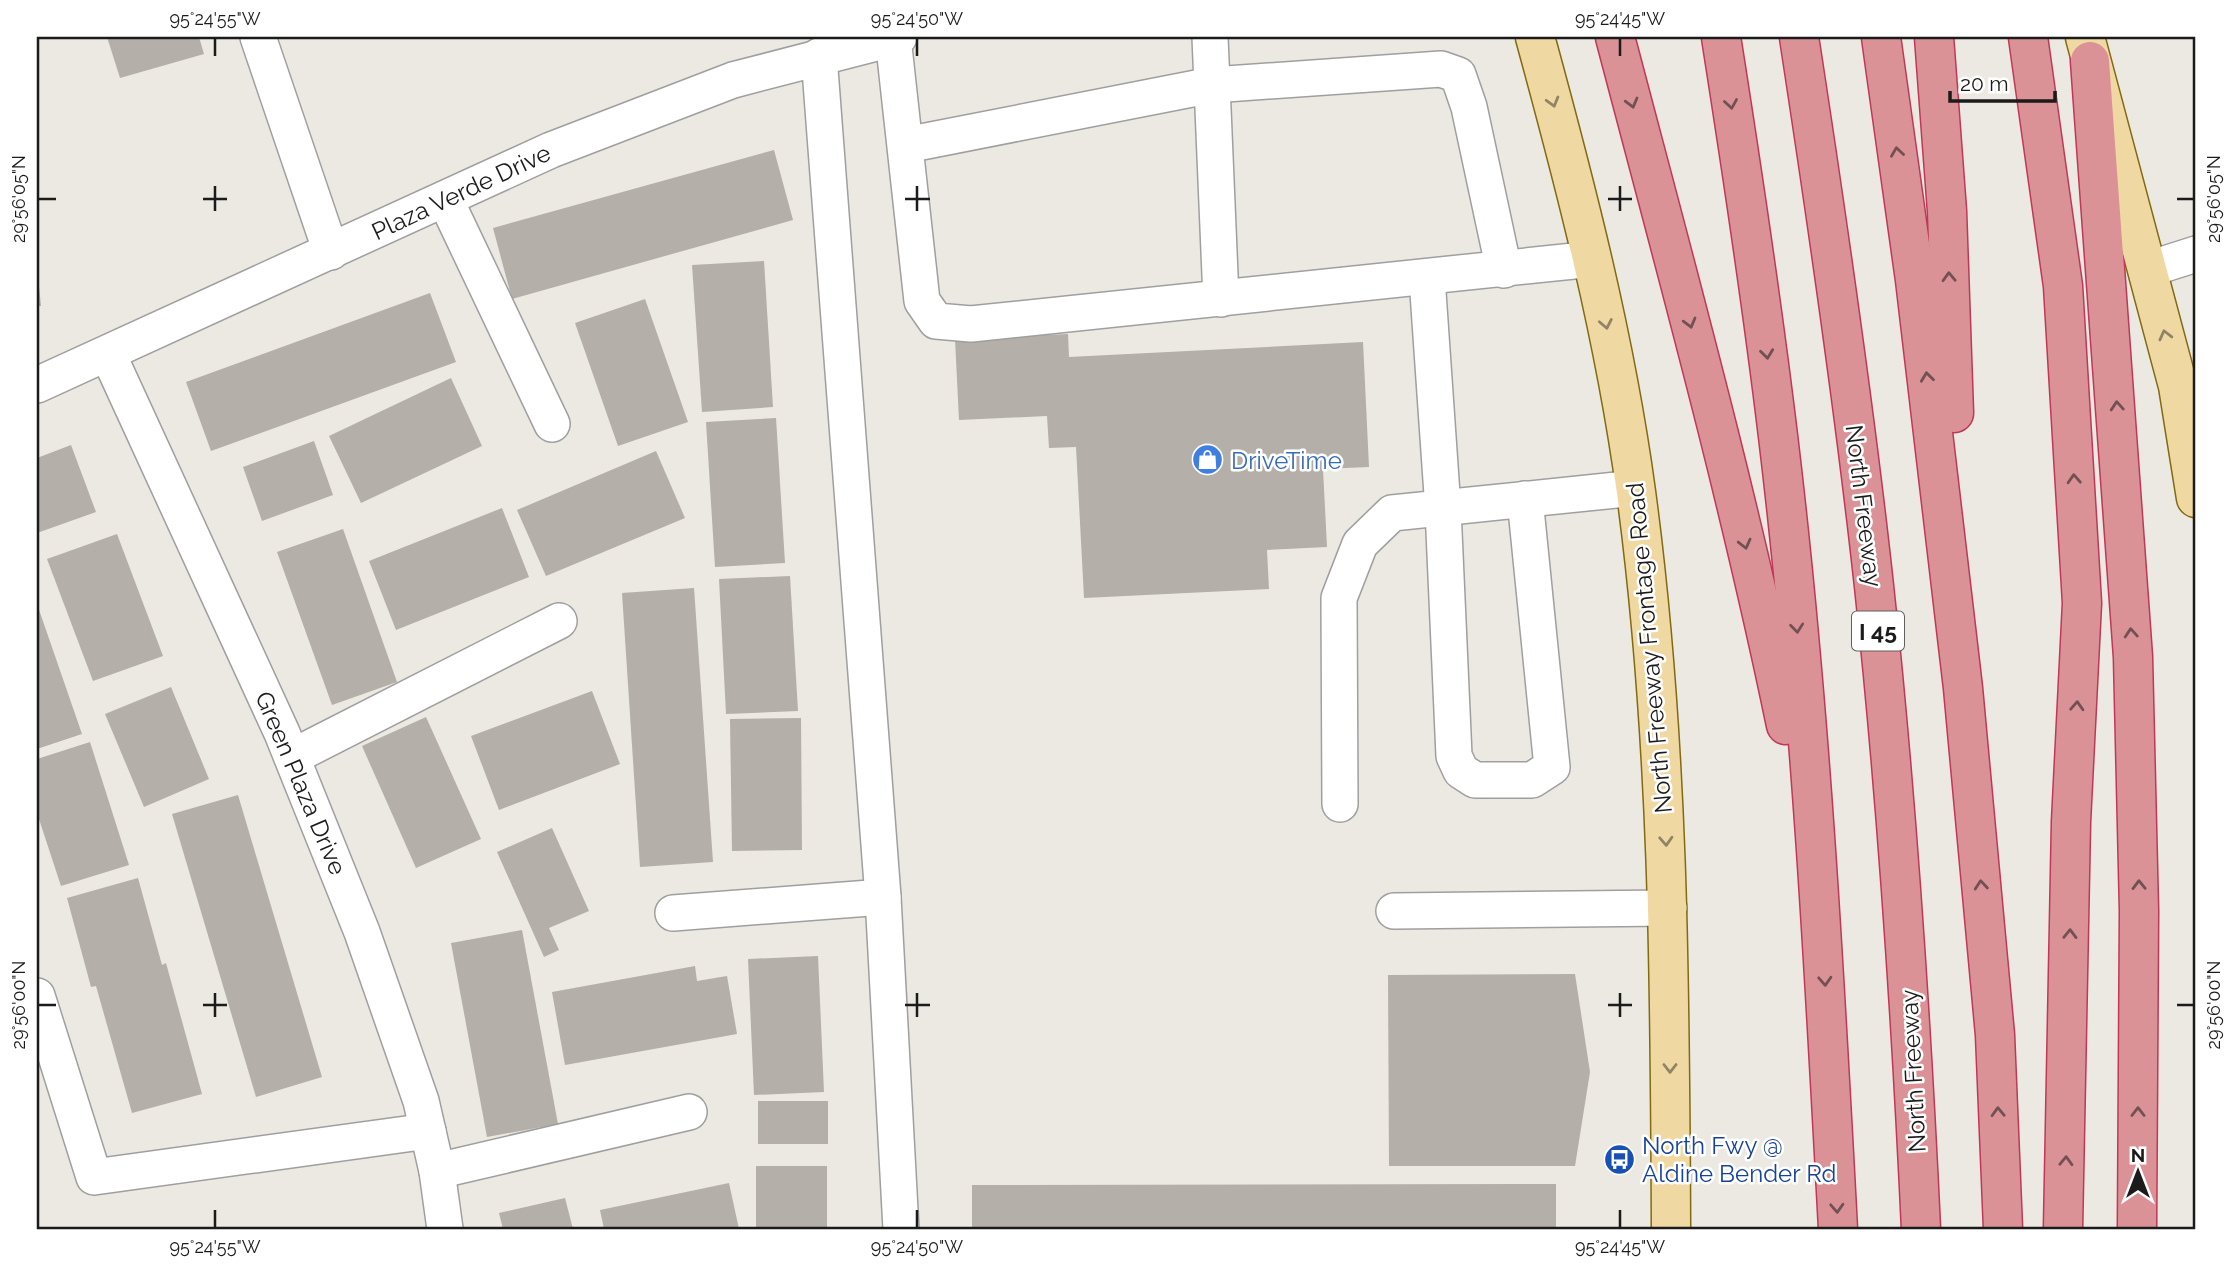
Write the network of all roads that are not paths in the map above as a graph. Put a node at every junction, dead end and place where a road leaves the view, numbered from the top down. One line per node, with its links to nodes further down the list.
1 (258, 37): 16 (street)
2 (1210, 37): 13 (street)
3 (1535, 37): 18 (main road, North Freeway Frontage Road, one-way to 18)
4 (1615, 37): 38 (highway, one-way to 38)
5 (1721, 37): 38 (highway, one-way to 38)
6 (1799, 37): 48 (highway, North Freeway / I 45)
7 (1881, 37): 32 (highway, one-way to 7)
8 (1934, 37): 32 (highway, one-way to 8)
9 (2028, 37): 50 (highway, one-way to 9)
10 (896, 38): 12 (street, Plaza Verde Drive); 14 (street)
11 (2087, 49): 19 (main road); 51 (highway, one-way to 11)
12 (819, 56): 15 (street, Plaza Verde Drive); 35 (street)
13 (1212, 85): 14 (street); 20 (street); 22 (street)
14 (906, 145): 22 (street)
15 (445, 199): 16 (street, Plaza Verde Drive); 26 (street)
16 (331, 251): 23 (street, Plaza Verde Drive)
17 (2196, 254): 19 (street)
18 (1593, 259): 20 (street); 27 (main road, North Freeway Frontage Road, one-way to 27)
19 (2149, 269): 24 (main road, one-way to 19)
20 (1504, 270): 21 (street)
21 (1427, 278): 22 (street); 30 (street)
22 (1221, 299)
23 (108, 354): 25 (street, Plaza Verde Drive); 33 (street, Green Plaza Drive)
24 (2187, 383): 28 (main road)
25 (37, 385)
26 (552, 424)
27 (1636, 488): 29 (street); 36 (main road, North Freeway Frontage Road, one-way to 36)
28 (2196, 498)
29 (1525, 499): 30 (street); 30 (street)
30 (1443, 509): 34 (street)
31 (559, 621): 33 (street)
32 (1963, 688): 49 (highway, one-way to 32)
33 (292, 757): 42 (street, Green Plaza Drive)
34 (1340, 804)
35 (883, 897): 39 (street); 45 (street)
36 (1669, 908): 37 (street); 46 (main road, North Freeway Frontage Road, one-way to 46)
37 (1394, 911)
38 (1822, 912): 47 (highway, one-way to 47)
39 (673, 913)
40 (37, 996): 42 (street)
41 (689, 1112): 43 (street)
42 (428, 1131): 43 (street, Green Plaza Drive)
43 (437, 1171): 44 (street, Green Plaza Drive)
44 (445, 1229)
45 (901, 1229)
46 (1671, 1229)
47 (1838, 1229)
48 (1921, 1229)
49 (2003, 1229)
50 (2063, 1229)
51 (2137, 1229)

